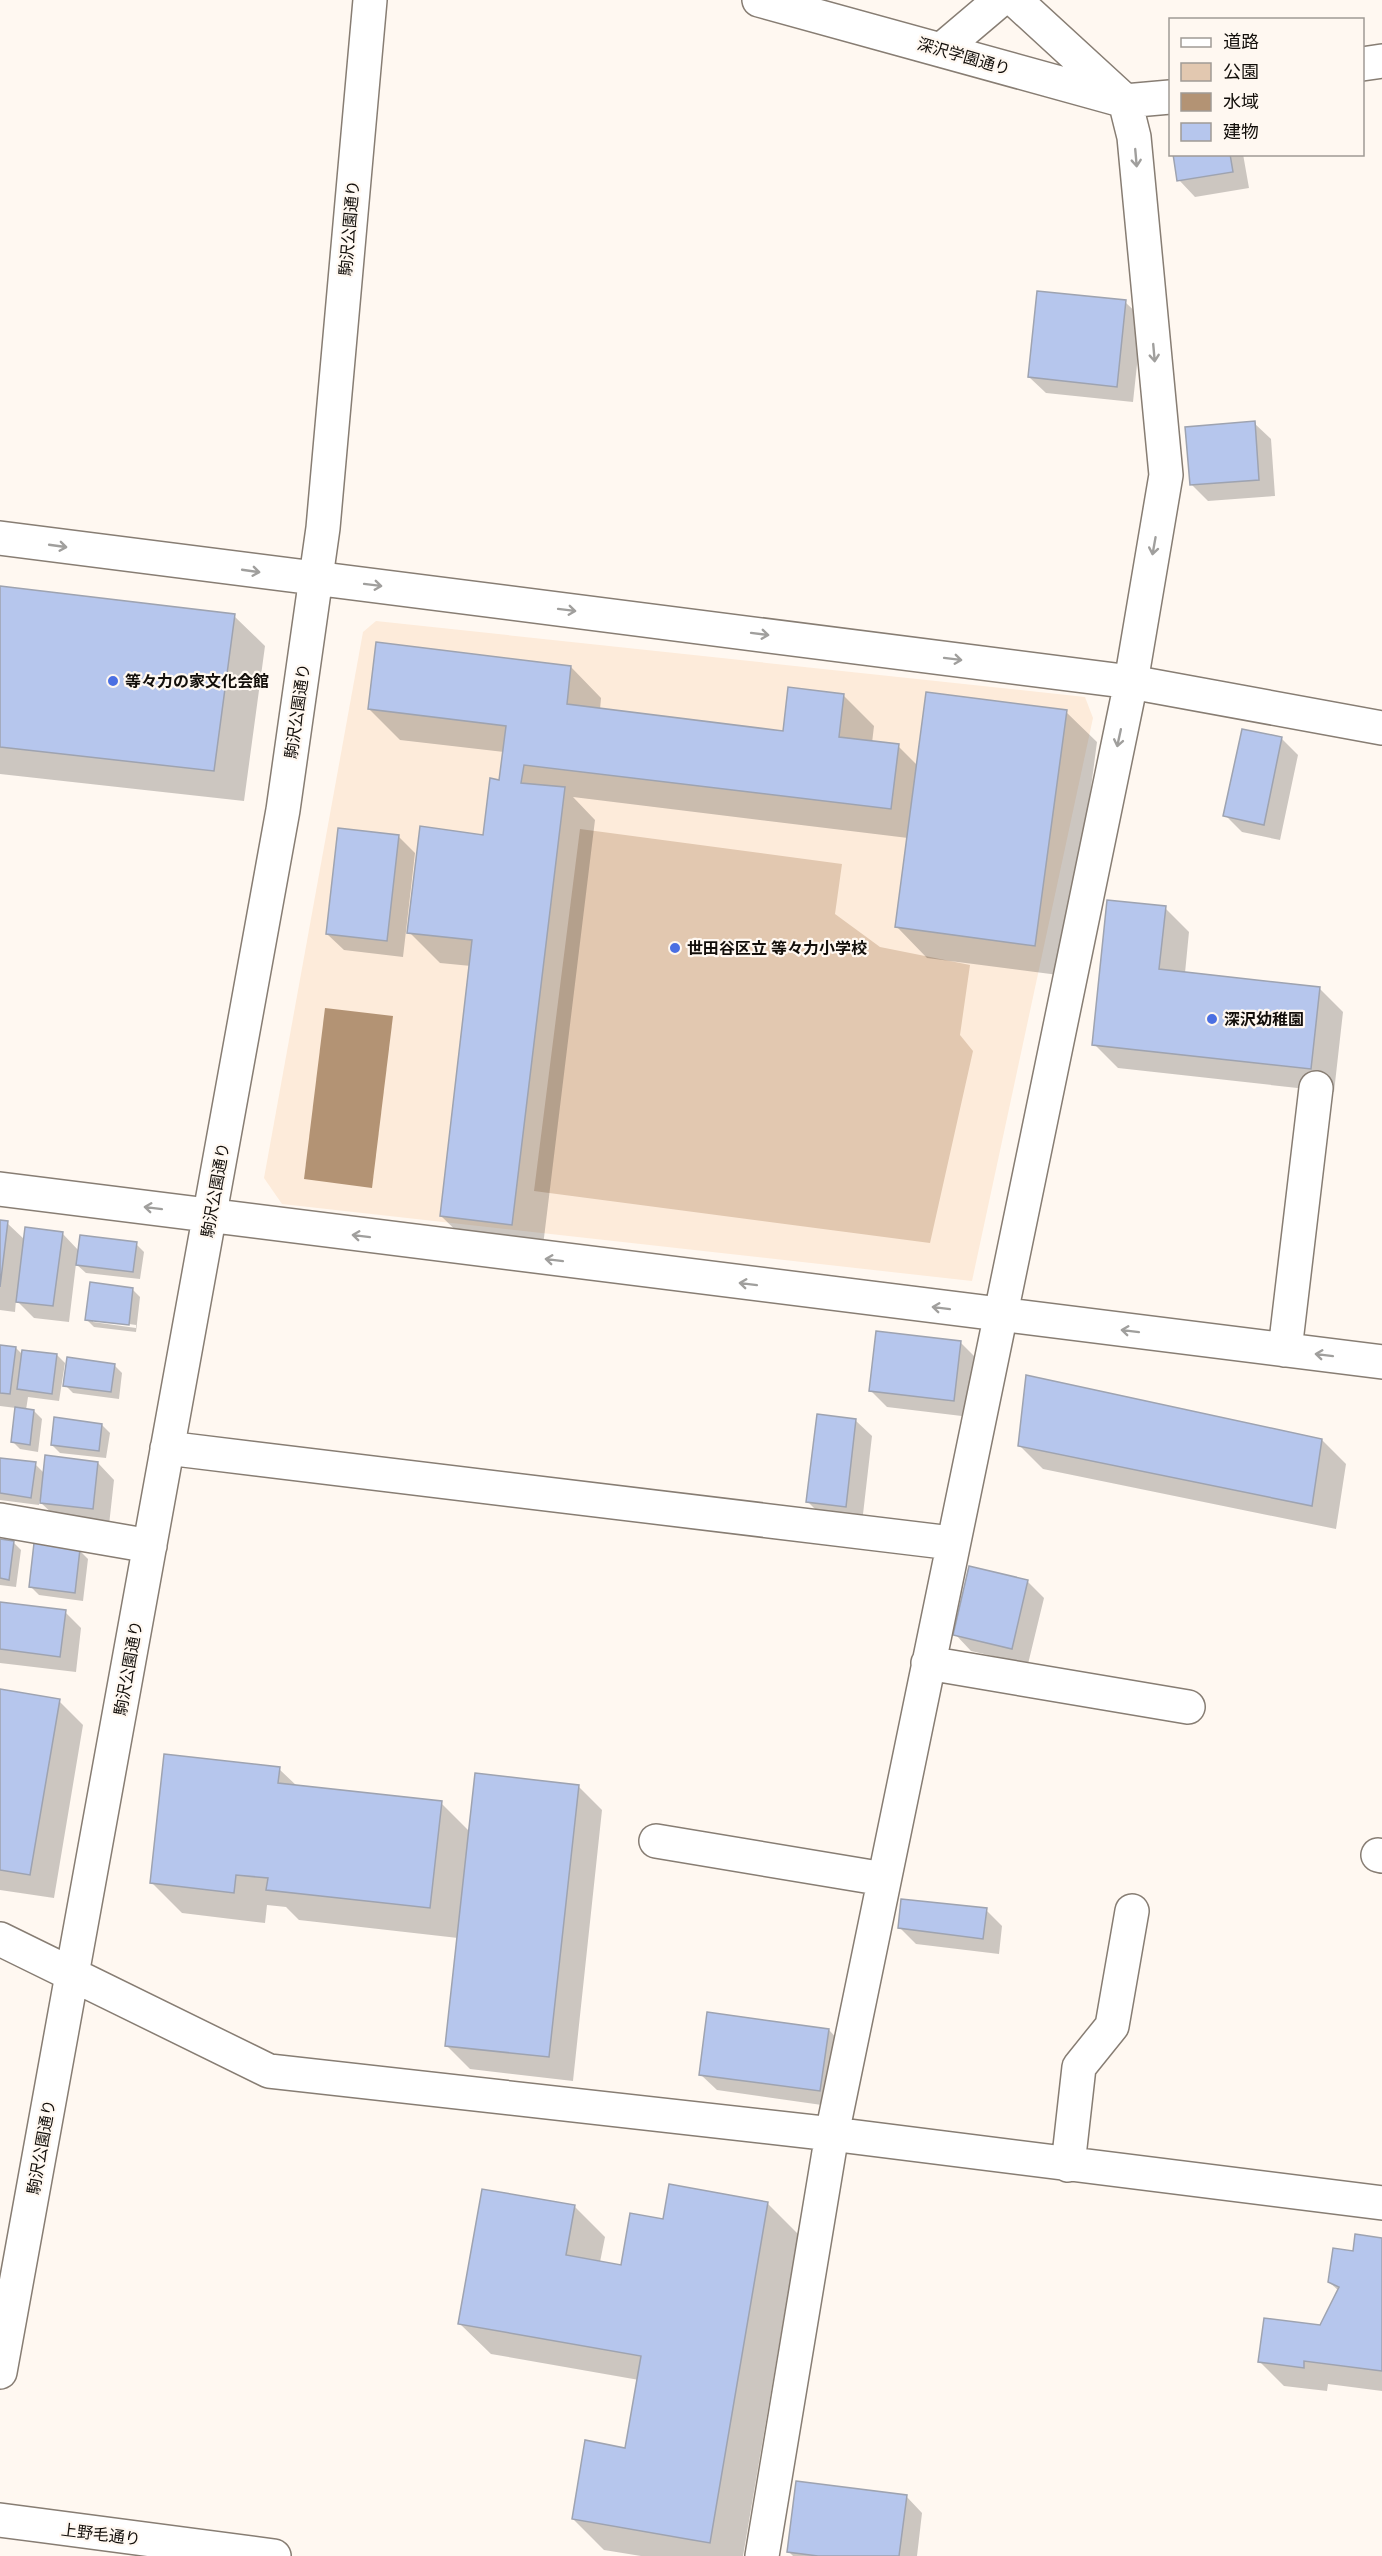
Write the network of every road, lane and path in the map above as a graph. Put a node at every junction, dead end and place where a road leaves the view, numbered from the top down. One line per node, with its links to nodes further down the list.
1 (370, 0): 11 (street, 駒沢公園通り)
2 (759, 0): 5 (street, 深沢学園通り)
3 (1000, 0): 5 (street)
4 (1015, 0): 9 (street)
5 (941, 50): 9 (street, 深沢学園通り)
6 (1382, 61): 7 (street)
7 (1364, 64)
8 (1169, 97): 9 (street, 深沢学園通り)
9 (1125, 101): 12 (street, one-way to 12)
10 (0, 538): 11 (street, one-way to 11)
11 (315, 577): 12 (street, one-way to 12); 16 (street, 駒沢公園通り)
12 (1131, 682): 13 (street); 17 (street, one-way to 17)
13 (1382, 728)
14 (1316, 1088): 18 (street)
15 (0, 1189): 16 (street, one-way to 15)
16 (211, 1215): 17 (street, one-way to 16); 20 (street, 駒沢公園通り)
17 (999, 1315): 18 (street, one-way to 17); 22 (street)
18 (1285, 1350): 19 (street, one-way to 18)
19 (1382, 1362)
20 (168, 1448): 22 (street); 23 (street, 駒沢公園通り)
21 (0, 1520): 23 (street)
22 (952, 1543): 24 (street)
23 (150, 1546): 30 (street, 駒沢公園通り)
24 (928, 1663): 25 (street); 27 (street)
25 (1188, 1707)
26 (656, 1841): 27 (street)
27 (884, 1879): 31 (street)
28 (1132, 1911): 32 (street)
29 (0, 1939): 30 (street)
30 (72, 1976): 31 (street); 34 (street, 駒沢公園通り)
31 (832, 2133): 32 (street); 37 (street)
32 (1068, 2165): 33 (street)
33 (1382, 2203)
34 (0, 2372)
35 (0, 2520): 36 (street, 上野毛通り)
36 (274, 2556)
37 (762, 2556)

